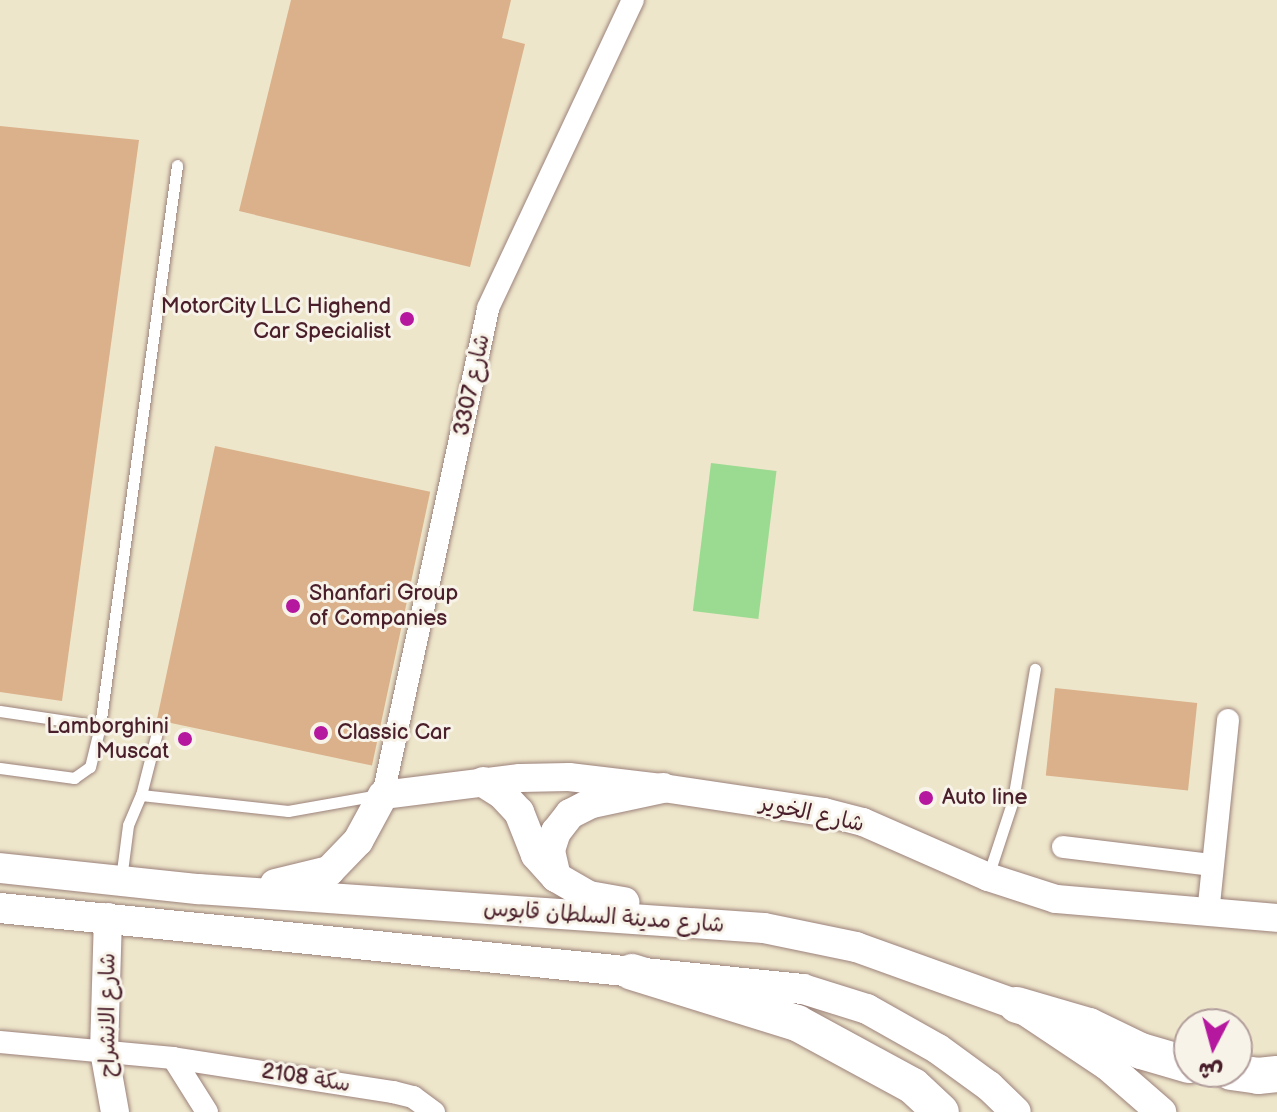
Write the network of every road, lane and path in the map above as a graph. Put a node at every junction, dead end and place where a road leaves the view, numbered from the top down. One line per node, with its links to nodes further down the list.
1 (633, 0): 12 (street, 3307 شارع)
2 (177, 165): 6 (lane)
3 (1035, 669): 17 (lane)
4 (0, 711): 6 (lane)
5 (1228, 720): 14 (street)
6 (100, 726): 8 (lane)
7 (156, 736): 11 (lane)
8 (0, 768)
9 (483, 782): 10 (street, شارع الخوير); 12 (street, شارع الخوير); 16 (main road)
10 (663, 788): 16 (main road); 17 (street, شارع الخوير)
11 (141, 795): 12 (lane); 18 (lane)
12 (383, 795): 19 (main road)
13 (1063, 847): 14 (street)
14 (1212, 865): 21 (street)
15 (0, 868): 18 (main road, شارع مدينة السلطان قابوس)
16 (556, 877): 24 (main road)
17 (988, 877): 21 (street, شارع الخوير)
18 (121, 880): 19 (main road, شارع مدينة السلطان قابوس)
19 (198, 889): 24 (main road, شارع مدينة السلطان قابوس)
20 (0, 908): 22 (main road)
21 (1208, 914): 23 (street, شارع الخوير)
22 (108, 917): 25 (main road); 28 (street, شارع الانشراح)
23 (1277, 918)
24 (764, 928): 26 (main road, شارع مدينة السلطان قابوس)
25 (632, 972): 36 (highway); 37 (main road)
26 (1017, 1005): 30 (highway); 38 (main road, شارع مدينة السلطان قابوس)
27 (0, 1042): 28 (street, سكة 2108)
28 (104, 1051): 29 (street, سكة 2108); 33 (street, شارع الانشراح)
29 (173, 1058): 34 (street); 35 (street, سكة 2108)
30 (1173, 1060)
31 (1277, 1074): 32 (highway)
32 (1253, 1075)
33 (115, 1112)
34 (207, 1112)
35 (434, 1112)
36 (941, 1112)
37 (1016, 1112)
38 (1161, 1112)

